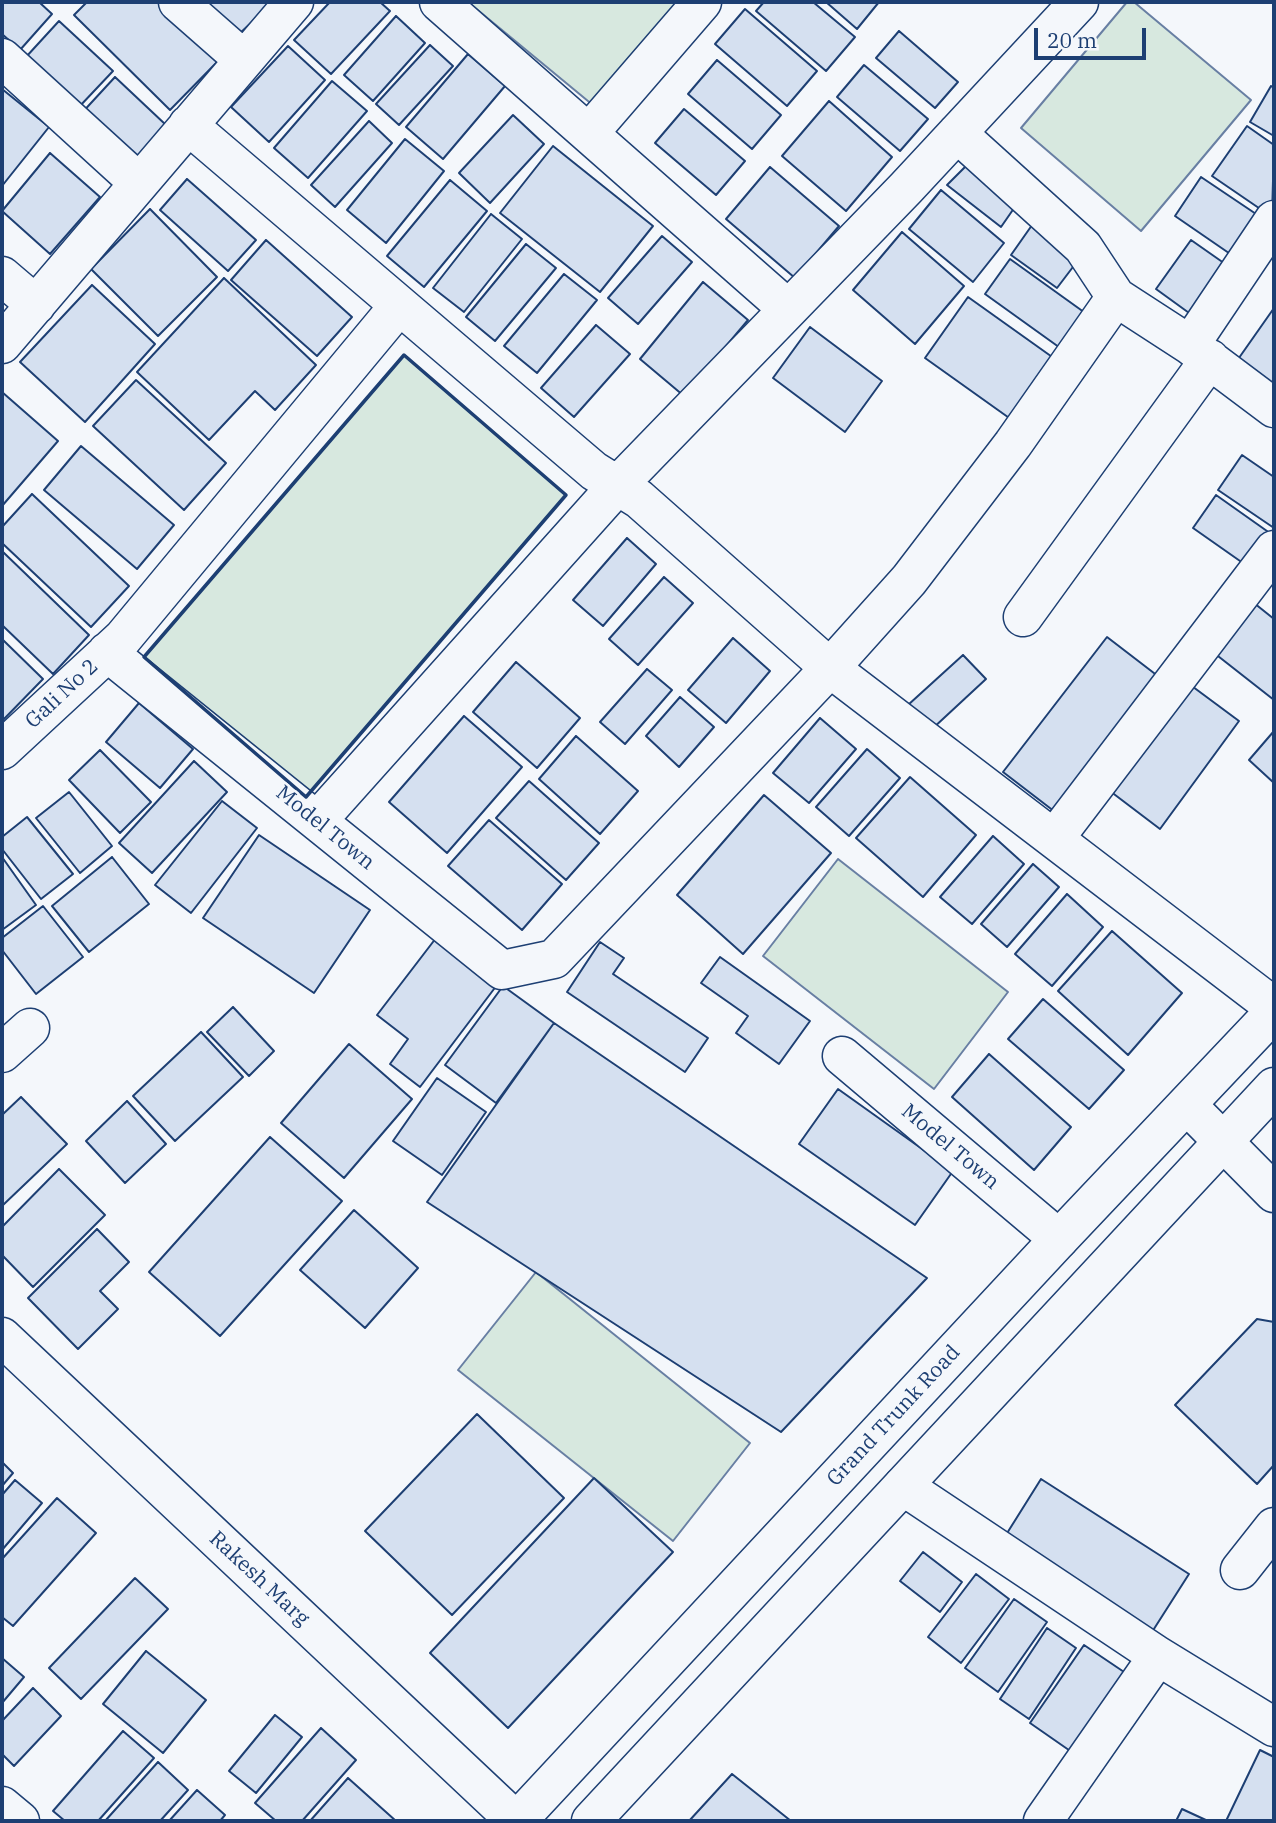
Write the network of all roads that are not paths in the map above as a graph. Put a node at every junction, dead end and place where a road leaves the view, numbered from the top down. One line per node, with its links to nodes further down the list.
1 (178, 2): 7 (main road)
2 (294, 2): 7 (main road)
3 (439, 2): 9 (main road)
4 (702, 2): 9 (main road)
5 (1079, 2): 10 (main road)
6 (2, 58): 11 (main road)
7 (244, 60): 8 (main road)
8 (187, 125): 11 (main road); 16 (main road)
9 (589, 133): 17 (main road)
10 (957, 133): 14 (main road); 17 (main road)
11 (139, 183): 15 (main road)
12 (1274, 220): 19 (main road)
13 (2, 276): 15 (main road)
14 (1116, 297): 19 (main road); 25 (main road)
15 (36, 305): 18 (main road)
16 (398, 307): 21 (main road); 24 (main road, Gali No 2)
17 (788, 309): 21 (main road)
18 (2, 344)
19 (1200, 352): 20 (main road); 23 (main road)
20 (1274, 408)
21 (616, 487): 25 (main road); 27 (main road)
22 (1274, 550): 28 (main road)
23 (1023, 617)
24 (115, 645): 26 (main road, Gali No 2); 27 (main road, Model Town)
25 (831, 668): 27 (main road, Model Town); 28 (main road)
26 (2, 750)
27 (317, 821)
28 (1054, 839): 29 (main road)
29 (1274, 1010): 34 (main road, Grand Trunk Road)
30 (30, 1027): 31 (main road)
31 (2, 1053)
32 (842, 1056): 37 (main road, Model Town)
33 (1274, 1087): 35 (main road)
34 (1187, 1105): 35 (main road); 37 (main road, Grand Trunk Road)
35 (1223, 1143): 36 (main road); 39 (main road)
36 (1274, 1193)
37 (1059, 1239): 46 (main road, Grand Trunk Road)
38 (2, 1337): 46 (main road, Rakesh Marg)
39 (903, 1486): 42 (main road); 47 (main road)
40 (1274, 1527): 41 (main road)
41 (1240, 1570)
42 (1158, 1656): 43 (main road); 48 (main road)
43 (1274, 1727)
44 (2, 1806): 45 (main road)
45 (20, 1821)
46 (516, 1821)
47 (591, 1821)
48 (1043, 1821)

